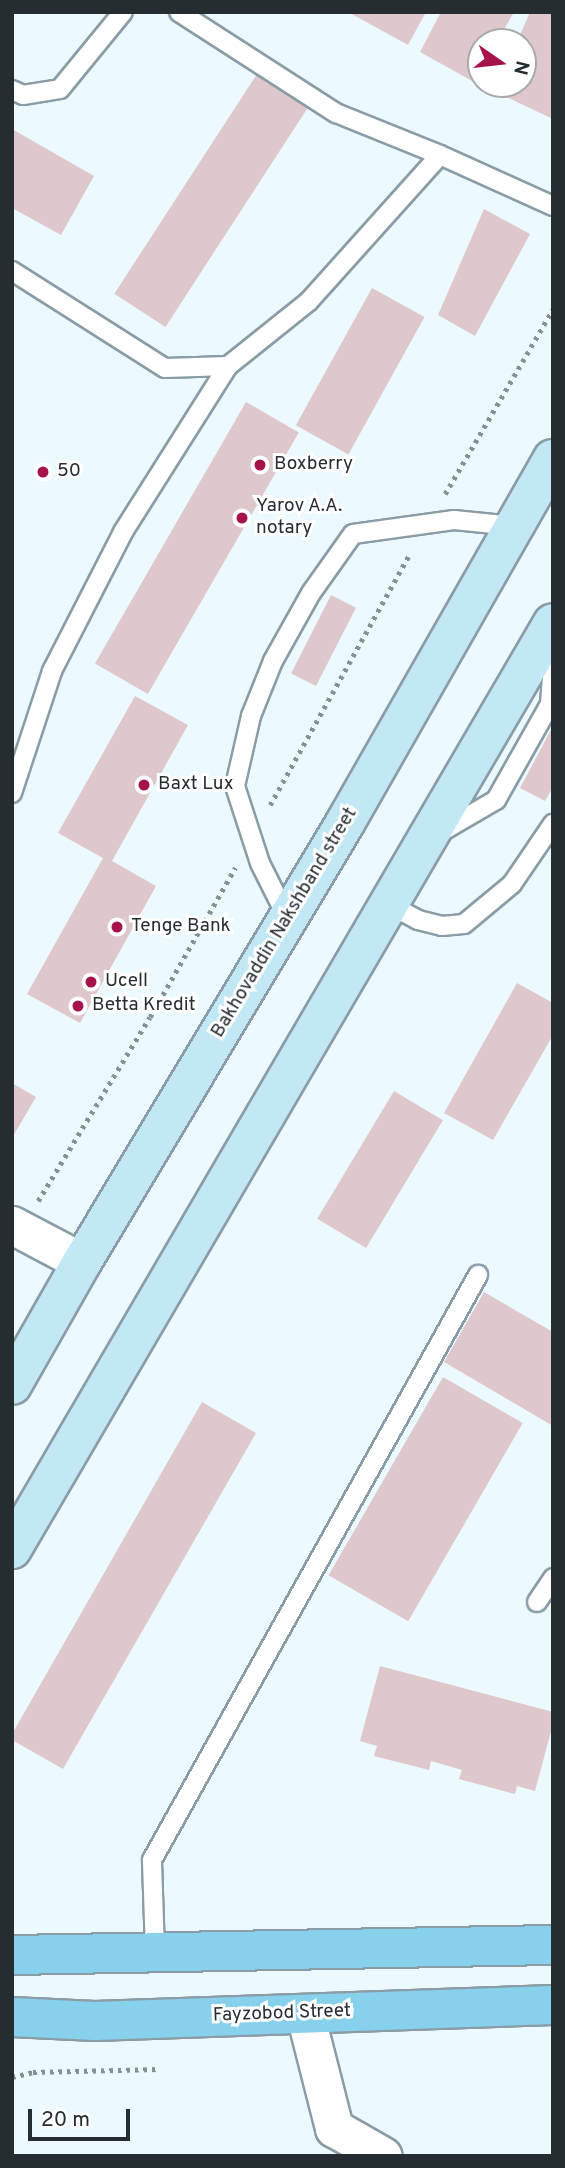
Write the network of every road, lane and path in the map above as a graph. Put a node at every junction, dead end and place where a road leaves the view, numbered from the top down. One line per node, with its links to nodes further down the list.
1 (123, 12): 3 (lane)
2 (179, 12): 4 (lane)
3 (12, 90)
4 (440, 155): 5 (lane); 8 (lane)
5 (553, 206)
6 (12, 271): 8 (lane)
7 (553, 309): 10 (path)
8 (229, 366): 15 (lane)
9 (553, 459): 11 (main road, Bakhovaddin Nakshband street)
10 (444, 495)
11 (514, 526): 21 (main road, Bakhovaddin Nakshband street); 21 (lane)
12 (417, 541): 16 (path)
13 (553, 623): 18 (main road)
14 (553, 663): 18 (lane)
15 (12, 793)
16 (263, 816)
17 (553, 824): 20 (lane)
18 (429, 839): 20 (main road)
19 (237, 863): 22 (path)
20 (390, 905): 26 (main road)
21 (288, 919): 23 (main road, Bakhovaddin Nakshband street)
22 (18, 1228): 23 (street)
23 (82, 1262): 25 (main road, Bakhovaddin Nakshband street)
24 (478, 1275): 31 (lane)
25 (12, 1385)
26 (12, 1549)
27 (553, 1578): 28 (lane)
28 (537, 1602)
29 (12, 1942): 32 (main road)
30 (553, 1945): 31 (main road)
31 (155, 1952): 32 (main road)
32 (50, 1954): 33 (main road)
33 (12, 1955)
34 (553, 2005): 35 (main road, Fayzobod Street)
35 (305, 2014): 36 (main road, Fayzobod Street); 39 (street)
36 (12, 2017)
37 (159, 2069): 38 (path)
38 (12, 2077)
39 (383, 2156)

